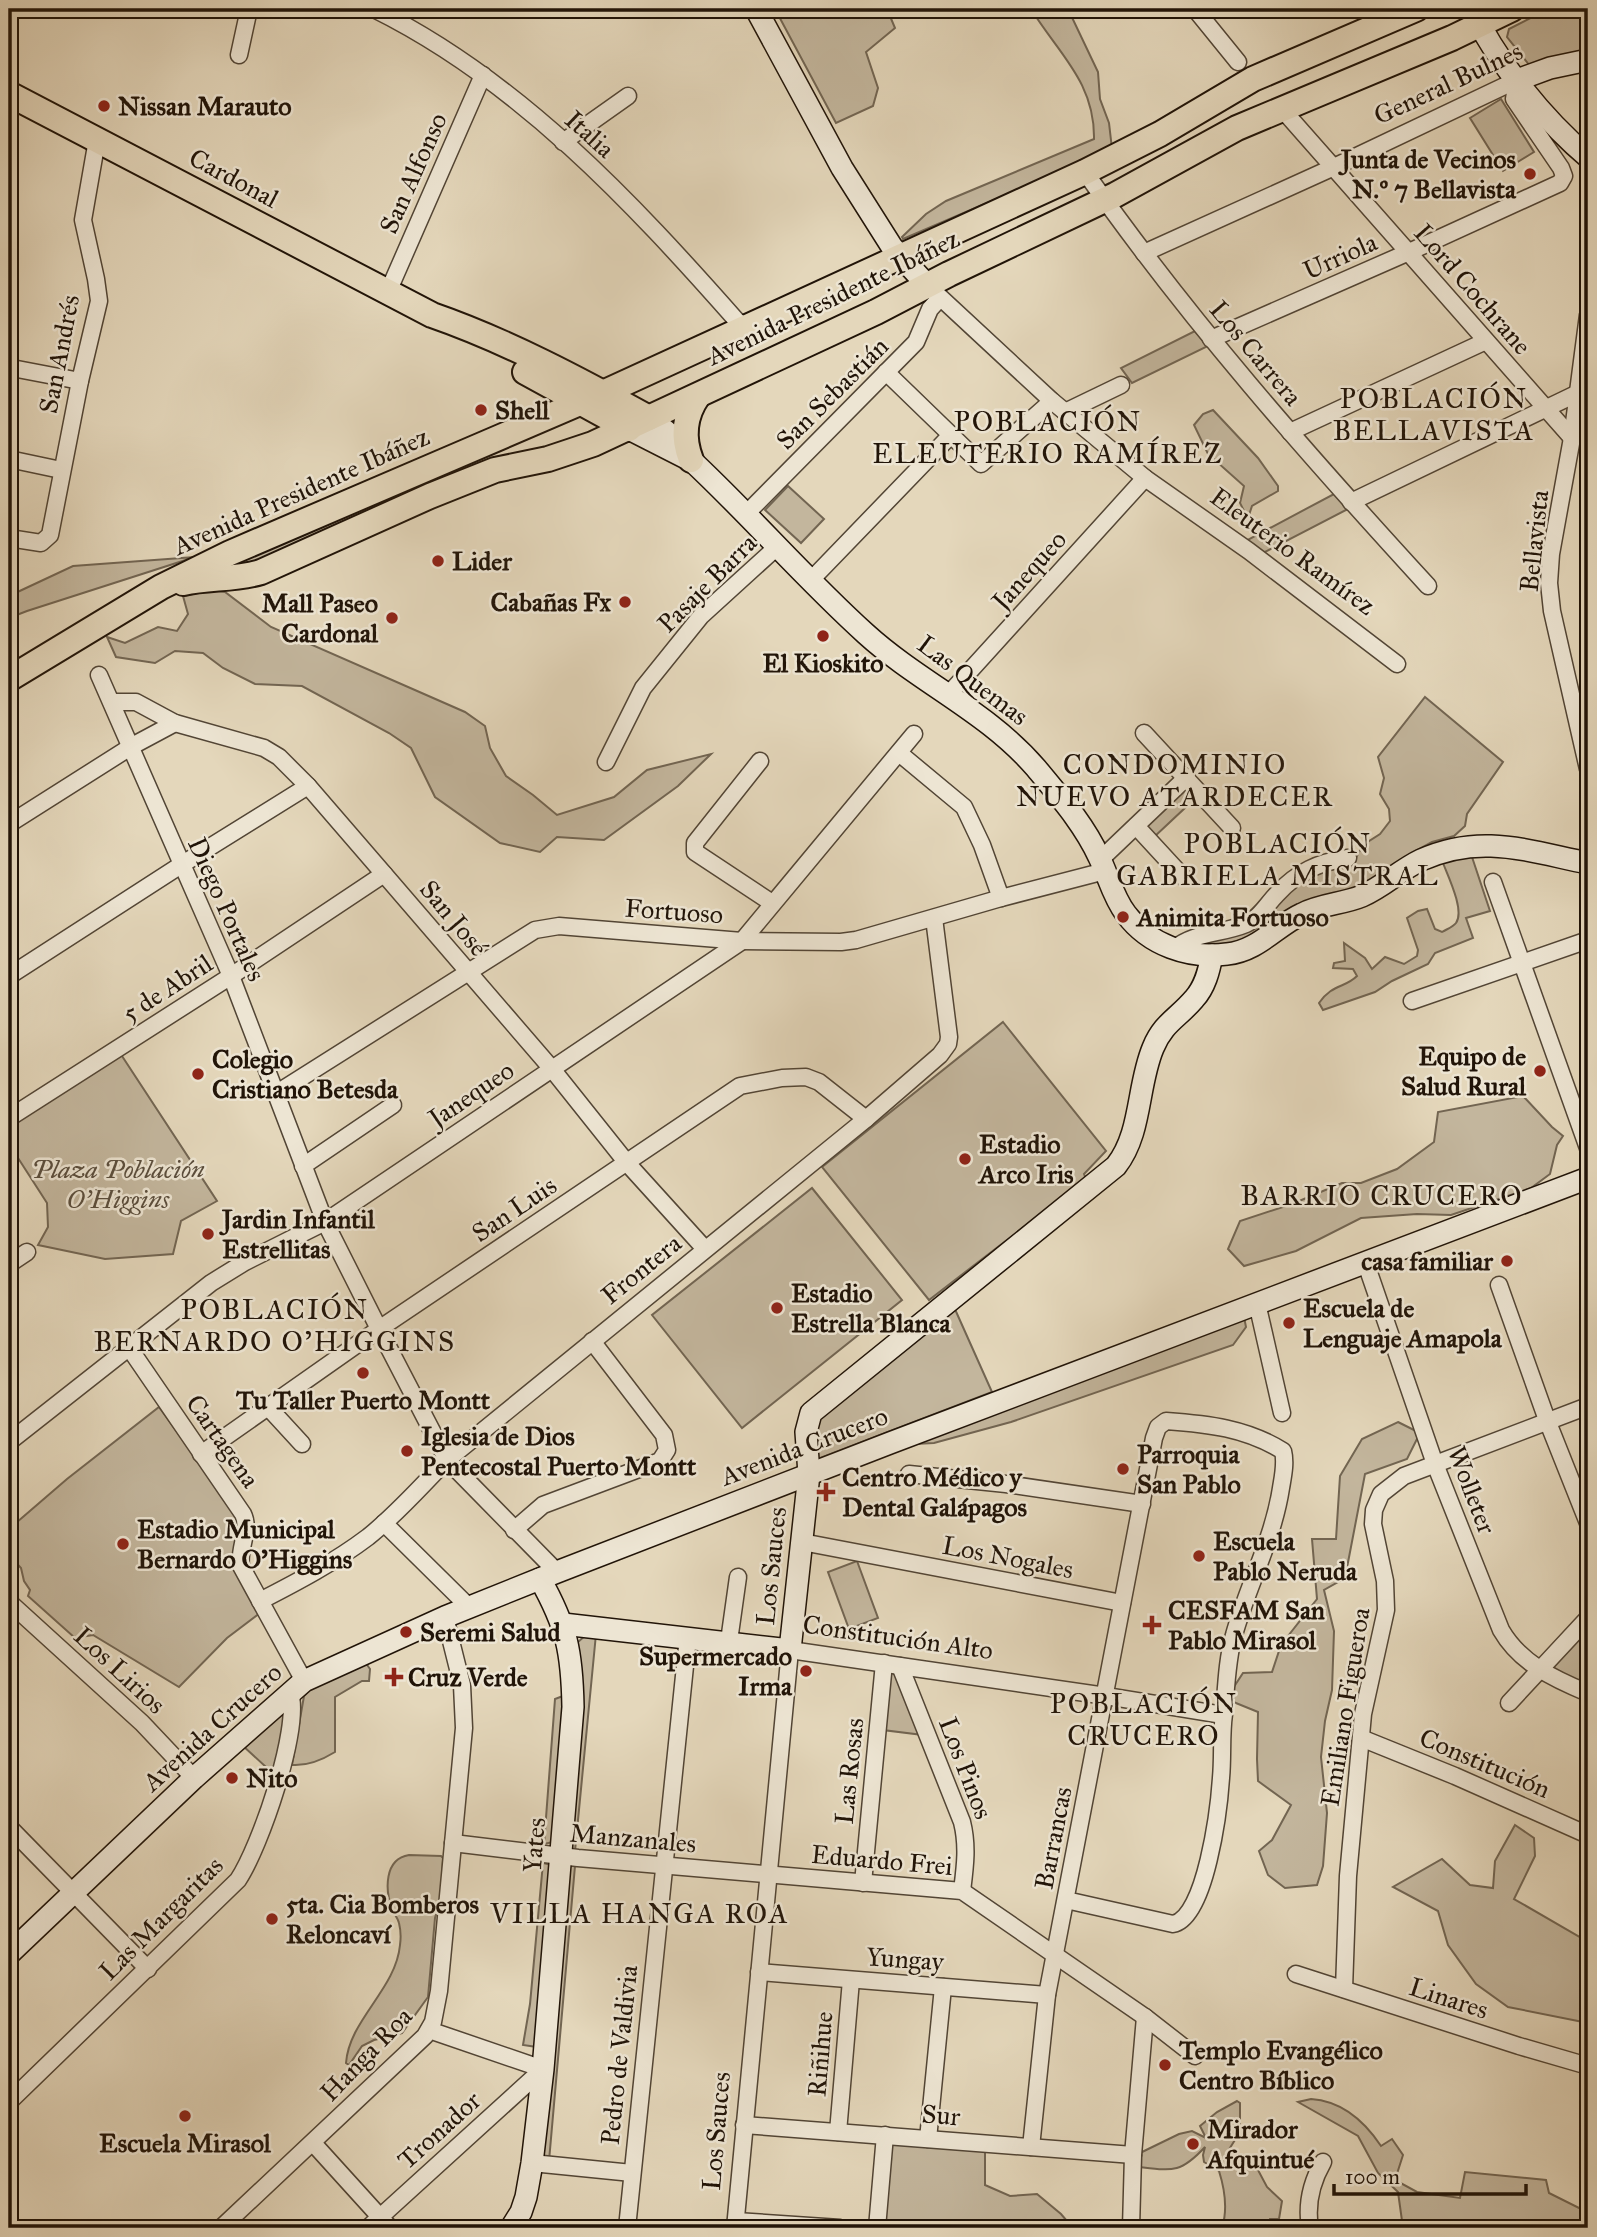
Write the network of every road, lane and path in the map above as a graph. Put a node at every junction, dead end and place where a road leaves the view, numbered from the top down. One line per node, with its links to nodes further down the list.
1 (249, 9): 8 (street)
2 (374, 9): 11 (street, Italia)
3 (757, 9): 24 (main road, Eleuterio Ramírez)
4 (1195, 9): 10 (street)
5 (1416, 9): 20 (main road, Avenida Presidente Ibáñez)
6 (1512, 9): 7 (main road, Avenida Presidente Ibáñez)
7 (1476, 17): 12 (main road); 15 (main road, Avenida Presidente Ibáñez)
8 (239, 55)
9 (1588, 60): 12 (main road, General Bulnes)
10 (1238, 62)
11 (483, 75): 17 (street, Italia); 25 (street, San Alfonso)
12 (1517, 80): 18 (main road); 19 (street, General Bulnes); 22 (street, Urriola)
13 (9, 94): 16 (main road, Cardonal)
14 (628, 96): 17 (street)
15 (1282, 109): 19 (street, Lord Cochrane); 21 (main road, Avenida Presidente Ibáñez)
16 (97, 140): 25 (main road, Cardonal); 37 (street, San Andrés)
17 (563, 142): 29 (street, Italia)
18 (1588, 158)
19 (1334, 167): 22 (street, Lord Cochrane); 23 (street, General Bulnes)
20 (1085, 172): 21 (street, Los Carrera); 24 (main road, Avenida Presidente Ibáñez)
21 (1104, 200): 23 (street, Los Carrera); 26 (main road, Avenida Presidente Ibáñez)
22 (1409, 252): 30 (street, Urriola); 31 (street, Lord Cochrane)
23 (1143, 253): 30 (street, Los Carrera)
24 (899, 257): 26 (main road, Eleuterio Ramírez); 29 (main road, Avenida Presidente Ibáñez)
25 (388, 292): 27 (main road, Cardonal)
26 (934, 292): 34 (street, San Sebastián); 39 (main road, Avenida Presidente Ibáñez); 42 (street, Eleuterio Ramírez)
27 (432, 315): 36 (main road, Cardonal); 43 (main road, Cardonal)
28 (1588, 315): 41 (street, Bellavista)
29 (747, 327): 32 (main road, Avenida Presidente Ibáñez)
30 (1211, 339): 48 (street, Los Carrera)
31 (1486, 341): 44 (street, Lord Cochrane); 48 (street)
32 (702, 348): 35 (main road, Avenida Presidente Ibáñez); 39 (main road)
33 (12, 368): 37 (street)
34 (886, 372): 49 (street); 59 (street, San Sebastián)
35 (648, 373): 36 (main road); 40 (main road, Avenida Presidente Ibáñez)
36 (565, 374): 40 (main road, Cardonal)
37 (80, 381): 55 (street, San Andrés)
38 (1121, 385): 45 (street)
39 (708, 391): 47 (main road, Avenida Presidente Ibáñez); 53 (main road)
40 (603, 393): 43 (main road, Avenida Presidente Ibáñez); 47 (main road, Cardonal)
41 (1578, 393): 44 (street); 50 (street, Bellavista)
42 (1052, 401): 45 (street, Eleuterio Ramírez); 49 (street)
43 (580, 402): 46 (main road, Avenida Presidente Ibáñez); 47 (main road, Cardonal)
44 (1546, 409): 50 (street, Lord Cochrane); 58 (street)
45 (1065, 412): 56 (street, Eleuterio Ramírez)
46 (532, 423): 51 (main road); 54 (main road, Avenida Presidente Ibáñez)
47 (639, 424): 51 (main road, Avenida Presidente Ibáñez); 53 (main road, Las Quemas)
48 (1290, 432): 58 (street, Los Carrera)
49 (951, 435): 64 (street)
50 (1572, 438): 70 (street, Bellavista)
51 (548, 459): 57 (main road, Avenida Presidente Ibáñez)
52 (9, 460): 55 (street)
53 (691, 460): 59 (main road, Las Quemas)
54 (422, 469): 57 (main road); 62 (main road, Avenida Presidente Ibáñez)
55 (61, 470): 60 (street, San Andrés)
56 (1145, 478): 67 (street, Eleuterio Ramírez); 72 (street, Janequeo)
57 (430, 496): 63 (main road, Avenida Presidente Ibáñez)
58 (1351, 502): 65 (street, Los Carrera)
59 (746, 514): 61 (main road, Las Quemas)
60 (10, 539)
61 (778, 546): 64 (main road, Las Quemas); 80 (street, Pasaje Barra)
62 (230, 553): 63 (main road); 66 (main road, Avenida Presidente Ibáñez)
63 (228, 579): 66 (main road, Avenida Presidente Ibáñez)
64 (811, 580): 72 (main road, Las Quemas)
65 (1428, 586)
66 (162, 587): 69 (main road, Avenida Presidente Ibáñez)
67 (1397, 664)
68 (99, 675): 73 (street, Diego Portales)
69 (9, 679)
70 (1570, 684): 71 (street); 81 (street, Bellavista)
71 (1588, 691)
72 (948, 695): 90 (main road, Las Quemas)
73 (112, 702): 74 (street, San José); 77 (street, Diego Portales)
74 (175, 723): 77 (street); 83 (street, San José)
75 (1144, 733): 82 (street)
76 (914, 734): 78 (street, Janequeo)
77 (132, 746): 84 (street); 89 (street, Diego Portales)
78 (899, 753): 94 (street); 95 (street, Janequeo)
79 (760, 761): 95 (street)
80 (606, 762)
81 (1588, 769)
82 (1187, 777): 85 (street); 86 (street)
83 (308, 786): 89 (street); 91 (street, San José)
84 (9, 824)
85 (1136, 827): 90 (street); 92 (street)
86 (1232, 828)
87 (1348, 858): 99 (street)
88 (1588, 863): 100 (main road, Las Quemas)
89 (181, 865): 103 (street); 104 (street, Diego Portales)
90 (1103, 865): 94 (street, Fortuoso); 99 (main road, Las Quemas)
91 (384, 874): 102 (street, San José); 104 (street, 5 de Abril)
92 (1183, 877)
93 (1493, 882): 101 (street)
94 (1001, 898): 96 (street, Fortuoso)
95 (772, 903): 98 (street, Janequeo)
96 (934, 918): 98 (street, Fortuoso); 110 (street, Frontera)
97 (1588, 940): 101 (street)
98 (742, 941): 102 (street, Fortuoso); 106 (street, Janequeo)
99 (1174, 949): 100 (main road, Las Quemas)
100 (1212, 955): 134 (main road, Los Sauces)
101 (1521, 963): 105 (street); 111 (street)
102 (469, 973): 106 (street, San José); 107 (street, Fortuoso)
103 (9, 976)
104 (231, 976): 107 (street, Diego Portales); 109 (street, 5 de Abril)
105 (1412, 1001)
106 (552, 1069): 112 (street, San José); 115 (street, Janequeo)
107 (276, 1093): 113 (street, Diego Portales)
108 (393, 1105): 113 (street)
109 (9, 1118)
110 (866, 1119): 112 (street, San Luis); 116 (street, Frontera)
111 (1588, 1147)
112 (627, 1163): 116 (street, San José); 122 (street, San Luis)
113 (303, 1166): 115 (street, Diego Portales)
114 (1588, 1178): 118 (main road, Avenida Crucero)
115 (325, 1222): 122 (street, Diego Portales); 124 (street, Janequeo)
116 (705, 1249): 123 (street, Frontera)
117 (27, 1252): 119 (street)
118 (1365, 1261): 121 (main road, Avenida Crucero); 133 (street, Wolleter)
119 (9, 1264)
120 (1499, 1285): 128 (street)
121 (1257, 1303): 127 (street); 134 (main road, Avenida Crucero)
122 (379, 1329): 126 (street, San Luis); 132 (street, Diego Portales)
123 (592, 1341): 132 (street, Frontera); 139 (street)
124 (130, 1349): 129 (street, Janequeo); 131 (street, Cartagena)
125 (1588, 1406): 128 (street, Emiliano Figueroa)
126 (268, 1407): 130 (street); 131 (street, San Luis)
127 (1282, 1413)
128 (1547, 1420): 133 (street, Emiliano Figueroa); 138 (street)
129 (9, 1442)
130 (302, 1444)
131 (201, 1454): 143 (street, Cartagena)
132 (447, 1460): 137 (street, Frontera); 139 (street, Diego Portales)
133 (1435, 1464): 154 (street, Wolleter); 160 (street, Emiliano Figueroa)
134 (809, 1474): 140 (main road, Los Sauces); 141 (main road, Avenida Crucero)
135 (909, 1474): 136 (street)
136 (1142, 1504): 145 (street, Barrancas); 159 (street, Barrancas)
137 (384, 1523): 143 (street, Frontera); 146 (street)
138 (1588, 1523)
139 (514, 1530): 141 (street, Diego Portales)
140 (802, 1542): 145 (street, Los Nogales); 152 (main road, Los Sauces)
141 (549, 1575): 146 (main road, Avenida Crucero); 149 (main road, Yates)
142 (738, 1577): 151 (street)
143 (260, 1601): 155 (street, Cartagena)
144 (9, 1602): 161 (street, Los Lirios)
145 (1122, 1603): 157 (street, Barrancas)
146 (469, 1607): 147 (main road, Avenida Crucero)
147 (445, 1617): 155 (main road, Avenida Crucero); 164 (street, Hanga Roa)
148 (1588, 1618): 154 (street)
149 (563, 1624): 150 (main road, Constitución Alto); 165 (main road, Yates)
150 (688, 1636): 151 (main road, Constitución Alto); 166 (street, Pedro de Valdivia)
151 (729, 1641): 152 (main road, Constitución Alto)
152 (790, 1650): 153 (street, Constitución Alto); 167 (street, Los Sauces)
153 (892, 1664): 157 (street, Constitución Alto); 168 (street, Las Rosas); 169 (street, Los Pinos)
154 (1538, 1669): 156 (street, Wolleter); 158 (street)
155 (297, 1686): 161 (main road, Avenida Crucero); 174 (street, Las Margaritas)
156 (1588, 1693)
157 (1106, 1696): 159 (street, Constitución Alto); 171 (street, Barrancas)
158 (1509, 1703)
159 (1223, 1716): 171 (street)
160 (1362, 1738): 163 (street, Constitución); 179 (street, Emiliano Figueroa)
161 (194, 1778): 170 (main road, Avenida Crucero)
162 (9, 1827): 170 (street)
163 (1588, 1835)
164 (453, 1843): 165 (street, Manzanales); 182 (street, Hanga Roa)
165 (562, 1856): 166 (street, Manzanales); 185 (main road, Yates)
166 (663, 1866): 167 (street, Manzanales); 196 (street, Pedro de Valdivia)
167 (768, 1875): 168 (street, Eduardo Frei); 175 (street, Los Sauces)
168 (863, 1883): 169 (street, Eduardo Frei)
169 (962, 1891): 173 (street, Eduardo Frei)
170 (74, 1892): 172 (main road, Avenida Crucero); 174 (street)
171 (1066, 1900): 173 (street, Barrancas)
172 (9, 1954)
173 (1056, 1956): 180 (street, Barrancas); 181 (street, Eduardo Frei)
174 (148, 1969): 186 (street, Las Margaritas)
175 (760, 1972): 177 (street, Yungay); 187 (street, Los Sauces)
176 (1296, 1974): 179 (street, Linares)
177 (851, 1980): 178 (street, Yungay); 188 (street, Riñihue)
178 (943, 1987): 180 (street, Yungay); 190 (street)
179 (1343, 1989): 184 (street, Linares)
180 (1047, 1995): 192 (street, Barrancas)
181 (1145, 2017): 183 (street, Eduardo Frei); 193 (street)
182 (429, 2030): 185 (street); 191 (street, Hanga Roa)
183 (1195, 2056)
184 (1588, 2066)
185 (543, 2069): 195 (main road, Yates); 197 (street, Tronador)
186 (12, 2093)
187 (744, 2125): 188 (street, Sur); 199 (street, Los Sauces)
188 (838, 2132): 189 (street, Sur)
189 (885, 2135): 190 (street, Sur); 203 (street)
190 (928, 2139): 192 (street, Sur)
191 (313, 2144): 197 (street); 200 (street, Hanga Roa)
192 (1031, 2147): 193 (street, Sur)
193 (1133, 2155): 204 (street)
194 (1323, 2162): 205 (street)
195 (532, 2163): 196 (street); 198 (main road, Yates)
196 (632, 2173): 201 (street, Pedro de Valdivia)
197 (379, 2225)
198 (518, 2225)
199 (735, 2225): 202 (street)
200 (221, 2228)
201 (627, 2228)
202 (840, 2228)
203 (877, 2228)
204 (1131, 2228)
205 (1310, 2228)

